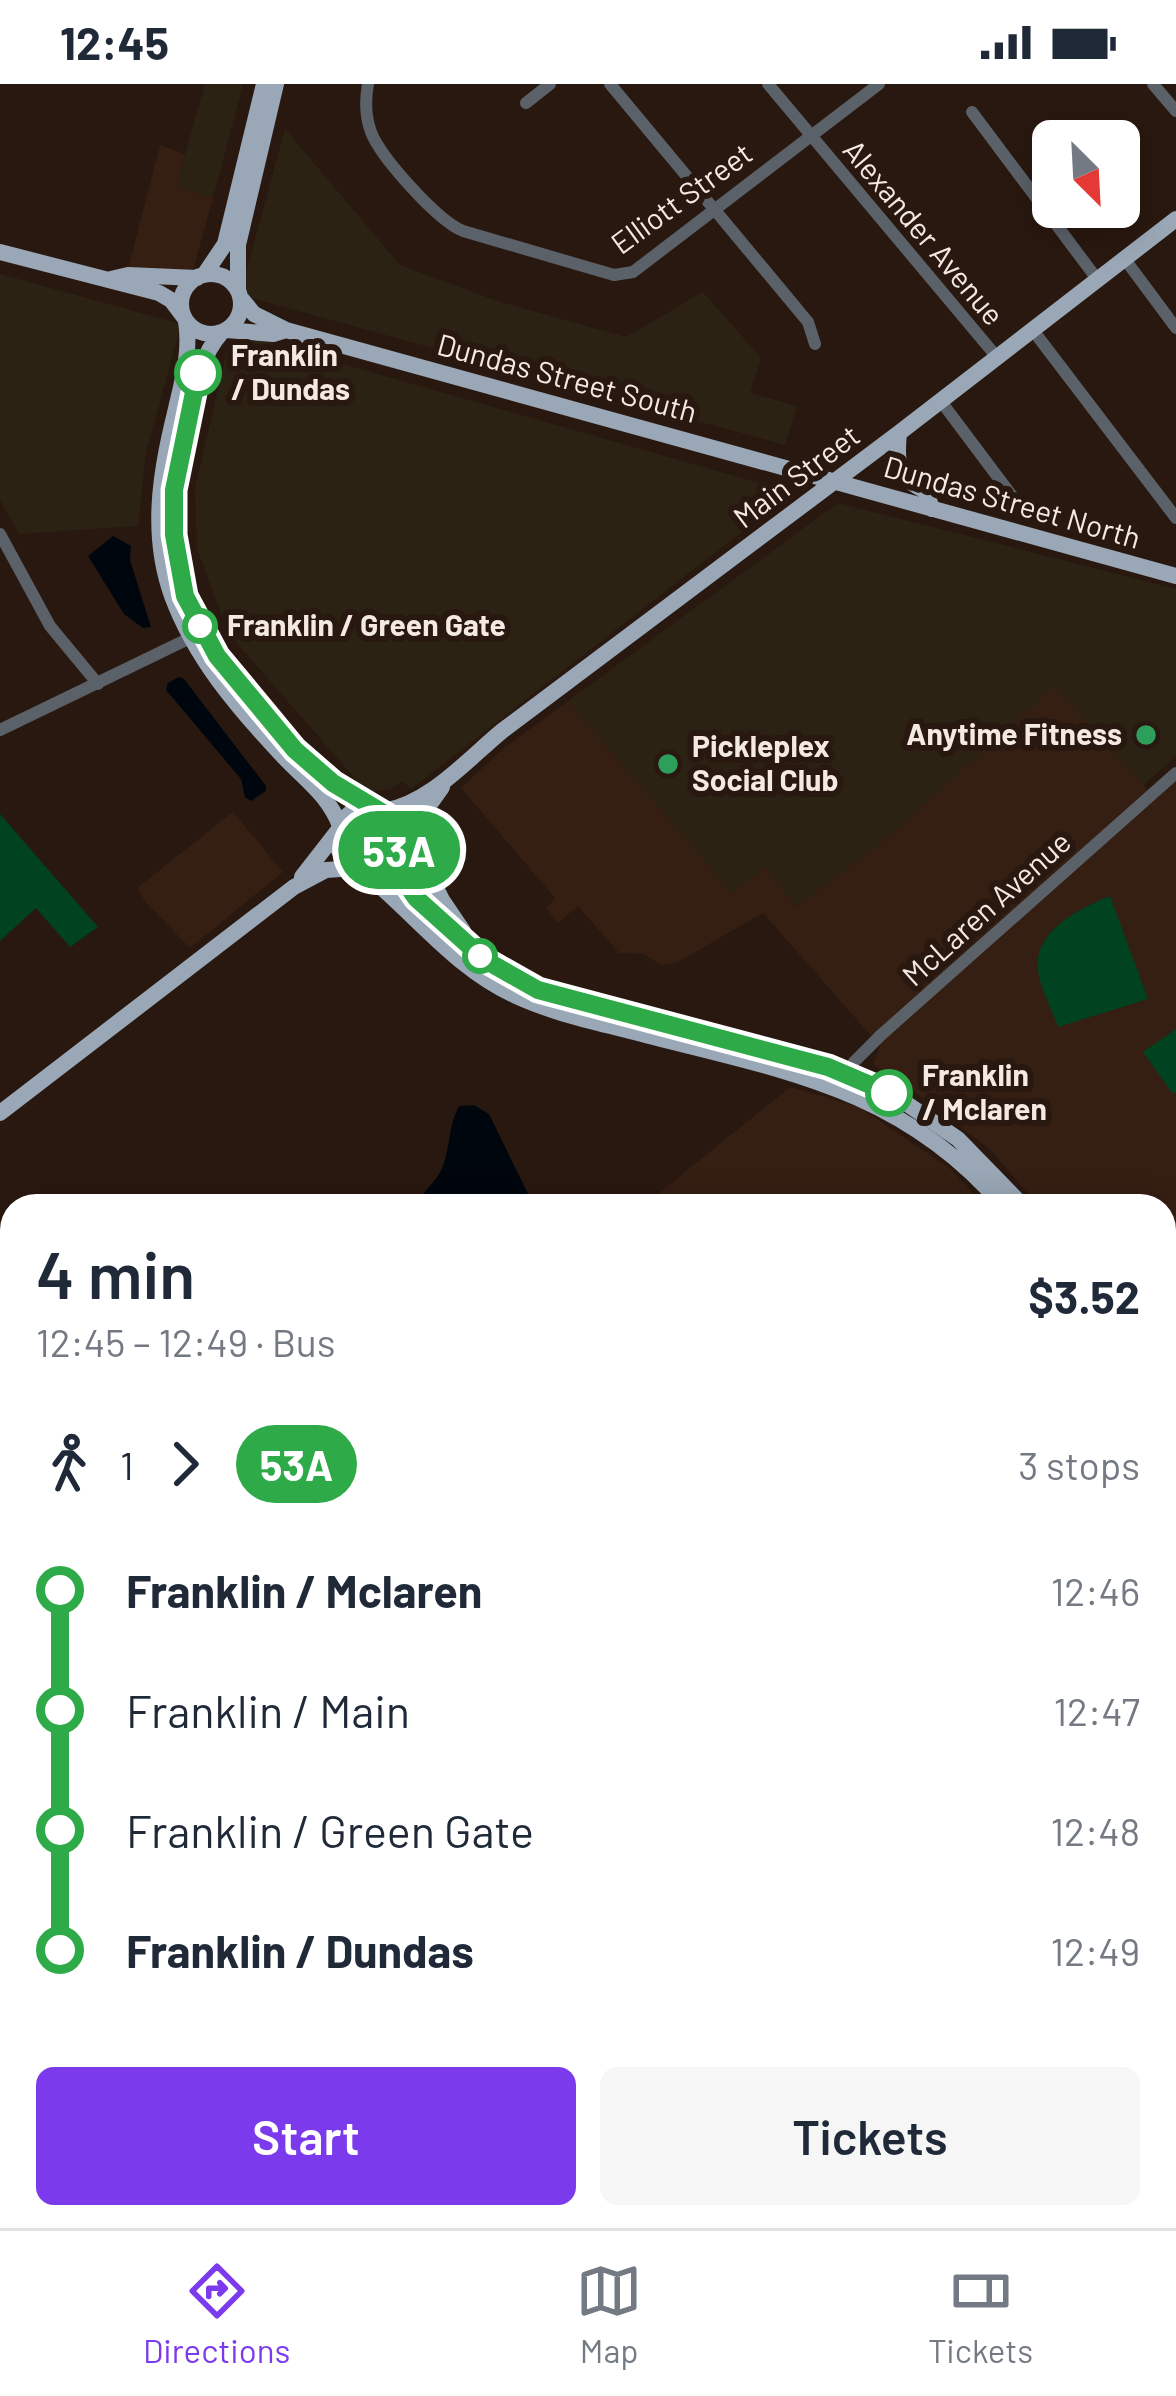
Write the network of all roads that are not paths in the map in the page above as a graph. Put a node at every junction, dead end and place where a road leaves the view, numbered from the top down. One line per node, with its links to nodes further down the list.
1 (264, 84): 17 (main road)
2 (276, 84): 20 (main road)
3 (368, 84): 13 (street, Elliott Street)
4 (550, 84): 9 (street)
5 (610, 84): 13 (street)
6 (768, 84): 12 (street, Alexander Avenue)
7 (879, 84): 12 (street, Elliott Street)
8 (1153, 84): 10 (street)
9 (526, 103)
10 (1176, 111)
11 (972, 112): 18 (street)
12 (811, 135): 13 (street, Elliott Street); 27 (street, Alexander Avenue)
13 (716, 210): 26 (street)
14 (1176, 219): 16 (main road, Main Street)
15 (0, 252): 19 (main road)
16 (1124, 259): 18 (main road, Main Street); 23 (street)
17 (200, 276): 19 (main road); 20 (main road); 21 (main road)
18 (1097, 278): 22 (main road, Main Street)
19 (111, 279): 21 (main road)
20 (239, 293): 24 (main road, Dundas Street South); 25 (main road)
21 (185, 319): 25 (main road); 36 (main road)
22 (1032, 328): 27 (main road, Main Street); 33 (street)
23 (1176, 328)
24 (286, 329): 25 (main road, Dundas Street South); 30 (main road, Dundas Street South)
25 (224, 331): 41 (main road)
26 (815, 344)
27 (996, 356): 28 (main road, Main Street)
28 (940, 400): 29 (main road, Main Street); 31 (street)
29 (899, 433): 30 (main road, Main Street); 32 (main road)
30 (834, 481): 32 (main road, Dundas Street North); 40 (main road, Main Street)
31 (1015, 500)
32 (932, 509): 35 (main road, Dundas Street North)
33 (1176, 518)
34 (0, 534): 37 (street)
35 (1176, 576)
36 (190, 638): 37 (street); 42 (main road)
37 (98, 684): 38 (street)
38 (0, 730)
39 (1176, 773): 46 (street, McLaren Avenue)
40 (449, 776): 41 (main road, Main Street); 43 (main road, Main Street)
41 (381, 810): 42 (main road); 43 (main road)
42 (339, 829): 44 (main road); 45 (main road)
43 (403, 842): 44 (main road); 46 (main road)
44 (358, 869): 45 (main road); 46 (main road)
45 (294, 887): 47 (main road)
46 (844, 1081): 48 (main road); 49 (main road)
47 (0, 1113)
48 (992, 1194)
49 (1011, 1194)

